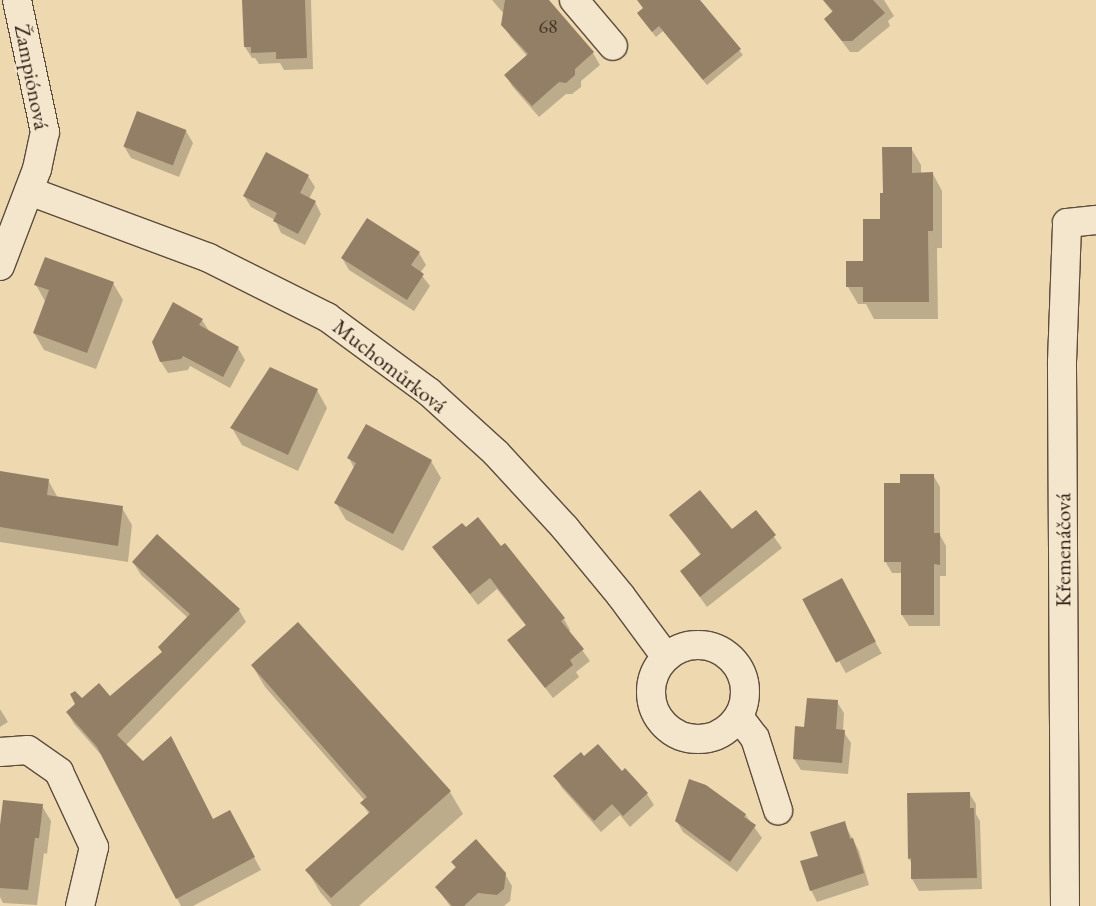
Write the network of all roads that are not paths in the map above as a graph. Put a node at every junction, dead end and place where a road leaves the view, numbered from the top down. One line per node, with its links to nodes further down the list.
1 (17, 0): 4 (street, Žampiónová)
2 (574, 0): 3 (street)
3 (614, 46)
4 (29, 191): 6 (street, Žampiónová); 7 (street, Muchomůrková)
5 (1096, 220): 12 (street, Křemenáčová)
6 (0, 266)
7 (666, 657): 8 (street); 8 (street)
8 (740, 717): 10 (street)
9 (0, 752): 11 (street)
10 (778, 810)
11 (80, 906)
12 (1065, 906)

